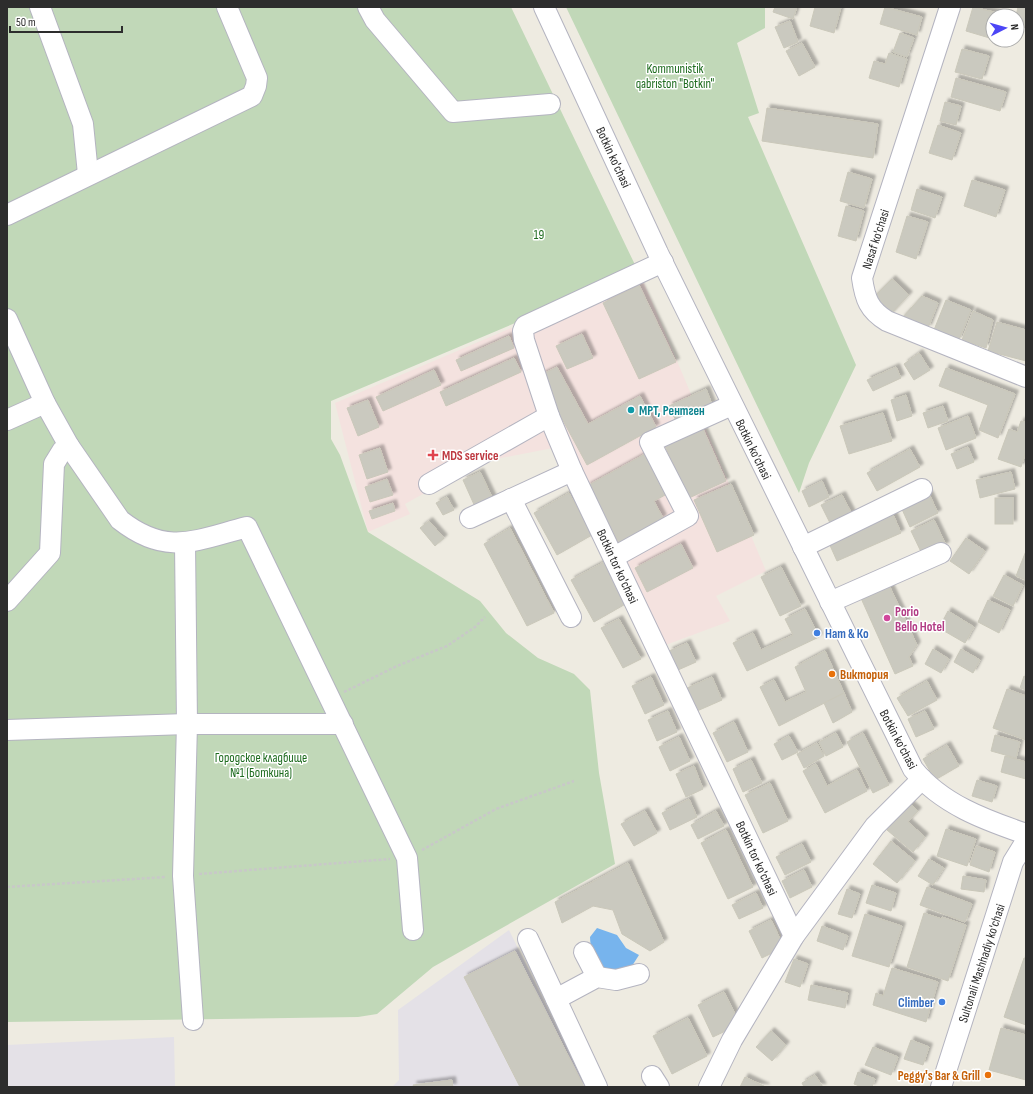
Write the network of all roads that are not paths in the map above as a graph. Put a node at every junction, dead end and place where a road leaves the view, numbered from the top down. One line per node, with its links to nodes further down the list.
1 (40, 7): 7 (street)
2 (227, 7): 7 (street)
3 (368, 7): 6 (street)
4 (544, 7): 9 (street, Botkin ko'chasi)
5 (950, 7): 11 (street, Nasaf ko'chasi)
6 (550, 104)
7 (88, 174): 8 (street)
8 (7, 215)
9 (663, 262): 13 (street, Botkin ko'chasi); 14 (street, Botkin tor ko'chasi)
10 (7, 319): 12 (street)
11 (1026, 377)
12 (44, 403): 15 (street); 16 (street)
13 (732, 405): 23 (street, Botkin ko'chasi); 25 (street)
14 (549, 416): 17 (street, Botkin tor ko'chasi); 18 (street)
15 (7, 420)
16 (69, 446): 22 (street); 26 (street)
17 (572, 470): 20 (street); 25 (street, Botkin tor ko'chasi)
18 (429, 484)
19 (922, 489): 23 (street)
20 (511, 499): 21 (street); 28 (street)
21 (470, 518)
22 (185, 543): 29 (street); 30 (street)
23 (803, 547): 27 (street, Botkin ko'chasi)
24 (941, 553): 27 (street)
25 (614, 557): 37 (street, Botkin tor ko'chasi)
26 (7, 600)
27 (830, 602): 32 (street, Botkin ko'chasi)
28 (571, 617)
29 (187, 724): 30 (street); 31 (street); 43 (street)
30 (344, 724): 36 (street)
31 (7, 730)
32 (922, 779): 33 (street, Botkin ko'chasi); 37 (street)
33 (1026, 834)
34 (1026, 841): 46 (street, Sultonali Mashhadiy ko'chasi)
35 (1026, 854): 47 (street, Sultonali Mashhadiy ko'chasi)
36 (413, 930)
37 (794, 936): 45 (street)
38 (528, 939): 42 (street)
39 (584, 952): 41 (street)
40 (639, 974): 41 (street)
41 (597, 977): 42 (street)
42 (556, 999): 44 (street)
43 (192, 1020)
44 (597, 1087)
45 (709, 1087)
46 (941, 1087)
47 (952, 1087)

